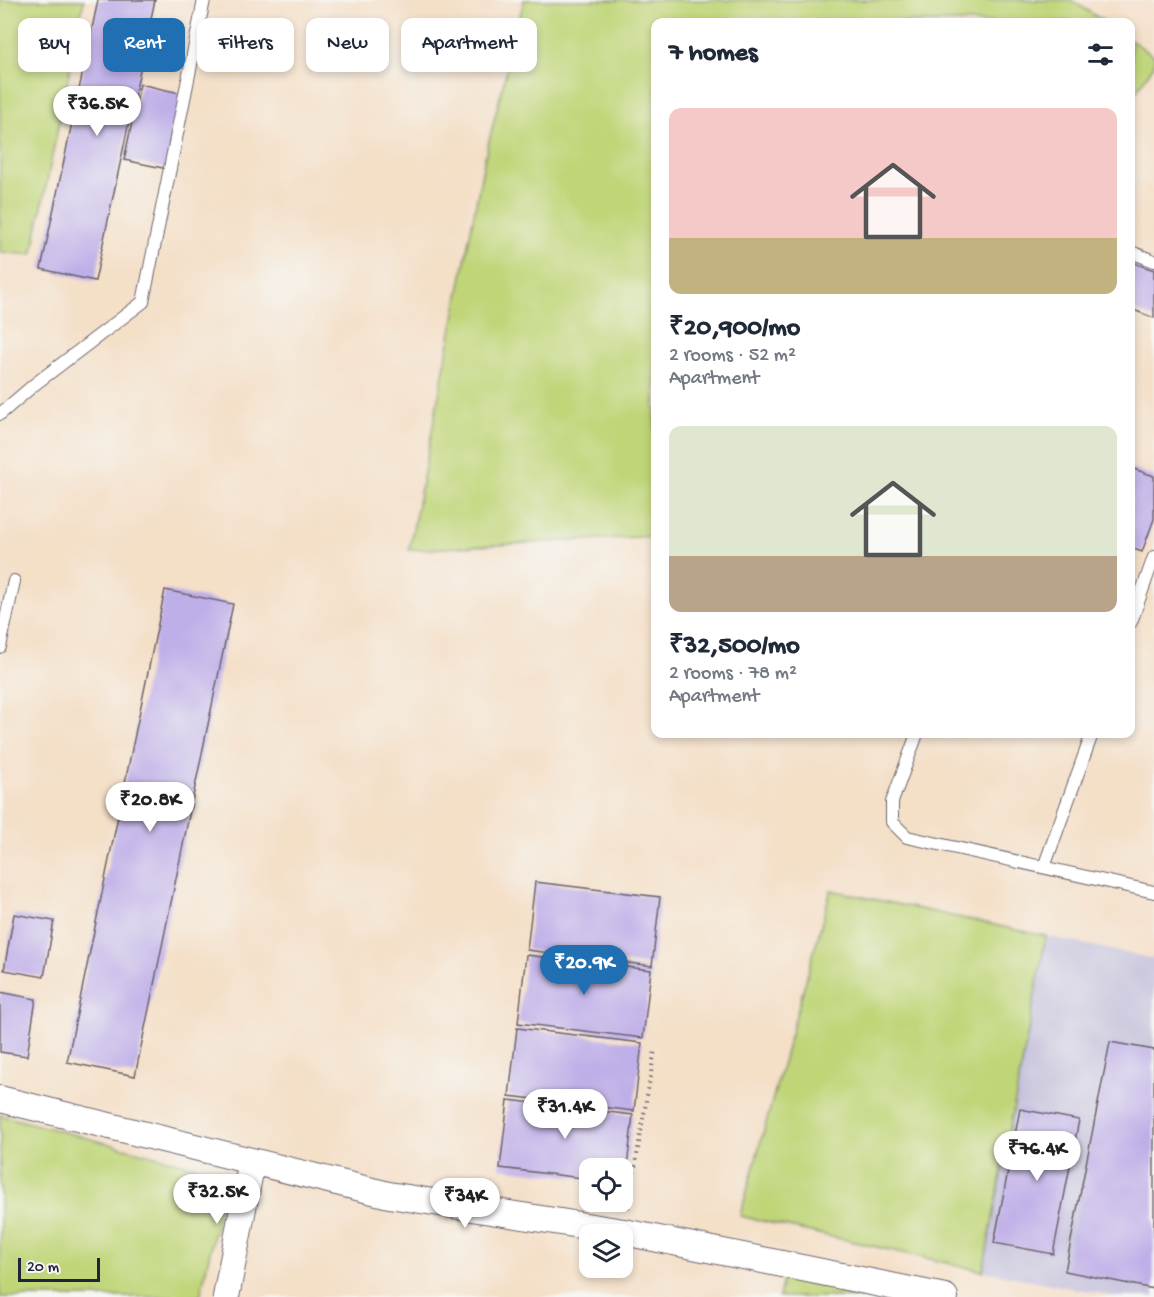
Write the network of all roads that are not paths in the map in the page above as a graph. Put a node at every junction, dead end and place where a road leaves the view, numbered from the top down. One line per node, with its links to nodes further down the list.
1 (204, 0): 4 (lane)
2 (1135, 254): 3 (lane)
3 (1154, 261)
4 (0, 414)
5 (1154, 557): 7 (lane)
6 (14, 581): 8 (lane)
7 (1135, 611)
8 (0, 647)
9 (916, 738): 11 (lane)
10 (1091, 738): 11 (lane)
11 (1044, 867): 12 (lane)
12 (1154, 892)
13 (0, 1099): 14 (street)
14 (252, 1161): 15 (street); 16 (street)
15 (226, 1297)
16 (945, 1297)

